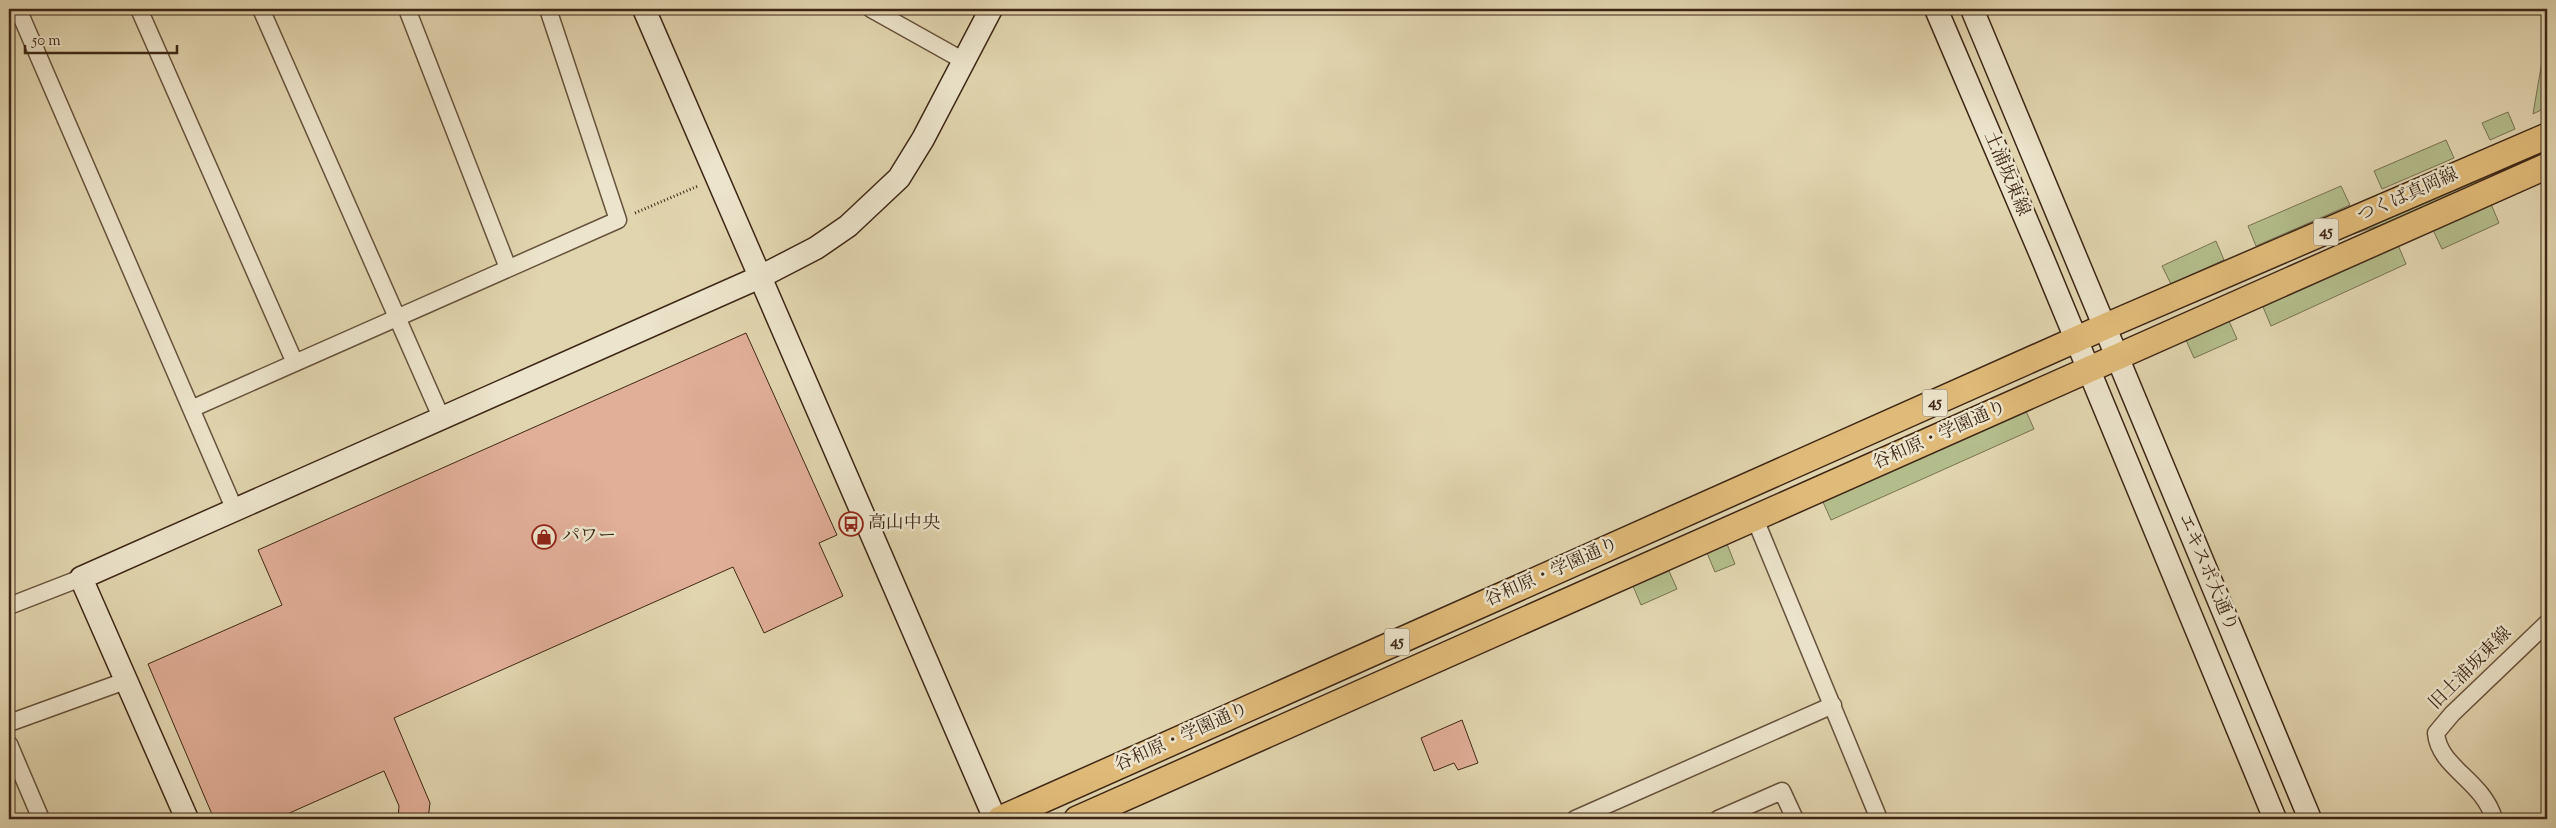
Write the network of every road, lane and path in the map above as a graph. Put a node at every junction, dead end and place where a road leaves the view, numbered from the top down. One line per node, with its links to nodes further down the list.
1 (20, 9): 24 (street)
2 (139, 9): 22 (street)
3 (262, 9): 18 (street)
4 (407, 9): 16 (street)
5 (548, 9): 15 (street)
6 (644, 9): 17 (street)
7 (871, 9): 11 (street)
8 (991, 9): 11 (street)
9 (1936, 9): 20 (street, 土浦坂東線)
10 (1972, 9): 19 (street, 土浦坂東線)
11 (964, 61): 17 (street)
12 (2547, 136): 19 (main road, つくば真岡線 / 45)
13 (2547, 166): 21 (main road, つくば真岡線 / 45)
14 (703, 184): 15 (path)
15 (618, 220): 16 (street)
16 (508, 268): 18 (street)
17 (760, 278): 25 (street); 37 (street)
18 (397, 318): 22 (street); 25 (street)
19 (2104, 327): 20 (main road, 谷和原・学園通り / 45); 21 (street, エキスポ大通り)
20 (2076, 340): 23 (street, エキスポ大通り); 38 (main road, 谷和原・学園通り / 45)
21 (2116, 357): 23 (main road, 谷和原・学園通り / 45); 45 (street, エキスポ大通り)
22 (295, 363): 24 (street)
23 (2088, 369): 27 (main road, 谷和原・学園通り / 45); 44 (street, エキスポ大通り)
24 (191, 409): 26 (street)
25 (441, 417): 26 (street)
26 (234, 508): 28 (street)
27 (1755, 518): 32 (street); 39 (main road, 谷和原・学園通り / 45)
28 (81, 578): 29 (street); 31 (street)
29 (9, 606)
30 (2547, 622): 46 (street, 旧土浦坂東線)
31 (126, 681): 33 (street); 36 (street)
32 (1833, 705): 40 (street); 43 (street)
33 (9, 723)
34 (9, 744): 35 (street)
35 (41, 819)
36 (187, 819)
37 (995, 819)
38 (1000, 819)
39 (1077, 819)
40 (1575, 819)
41 (1718, 819): 42 (street)
42 (1795, 819)
43 (1879, 819)
44 (2275, 819)
45 (2310, 819)
46 (2494, 819)

